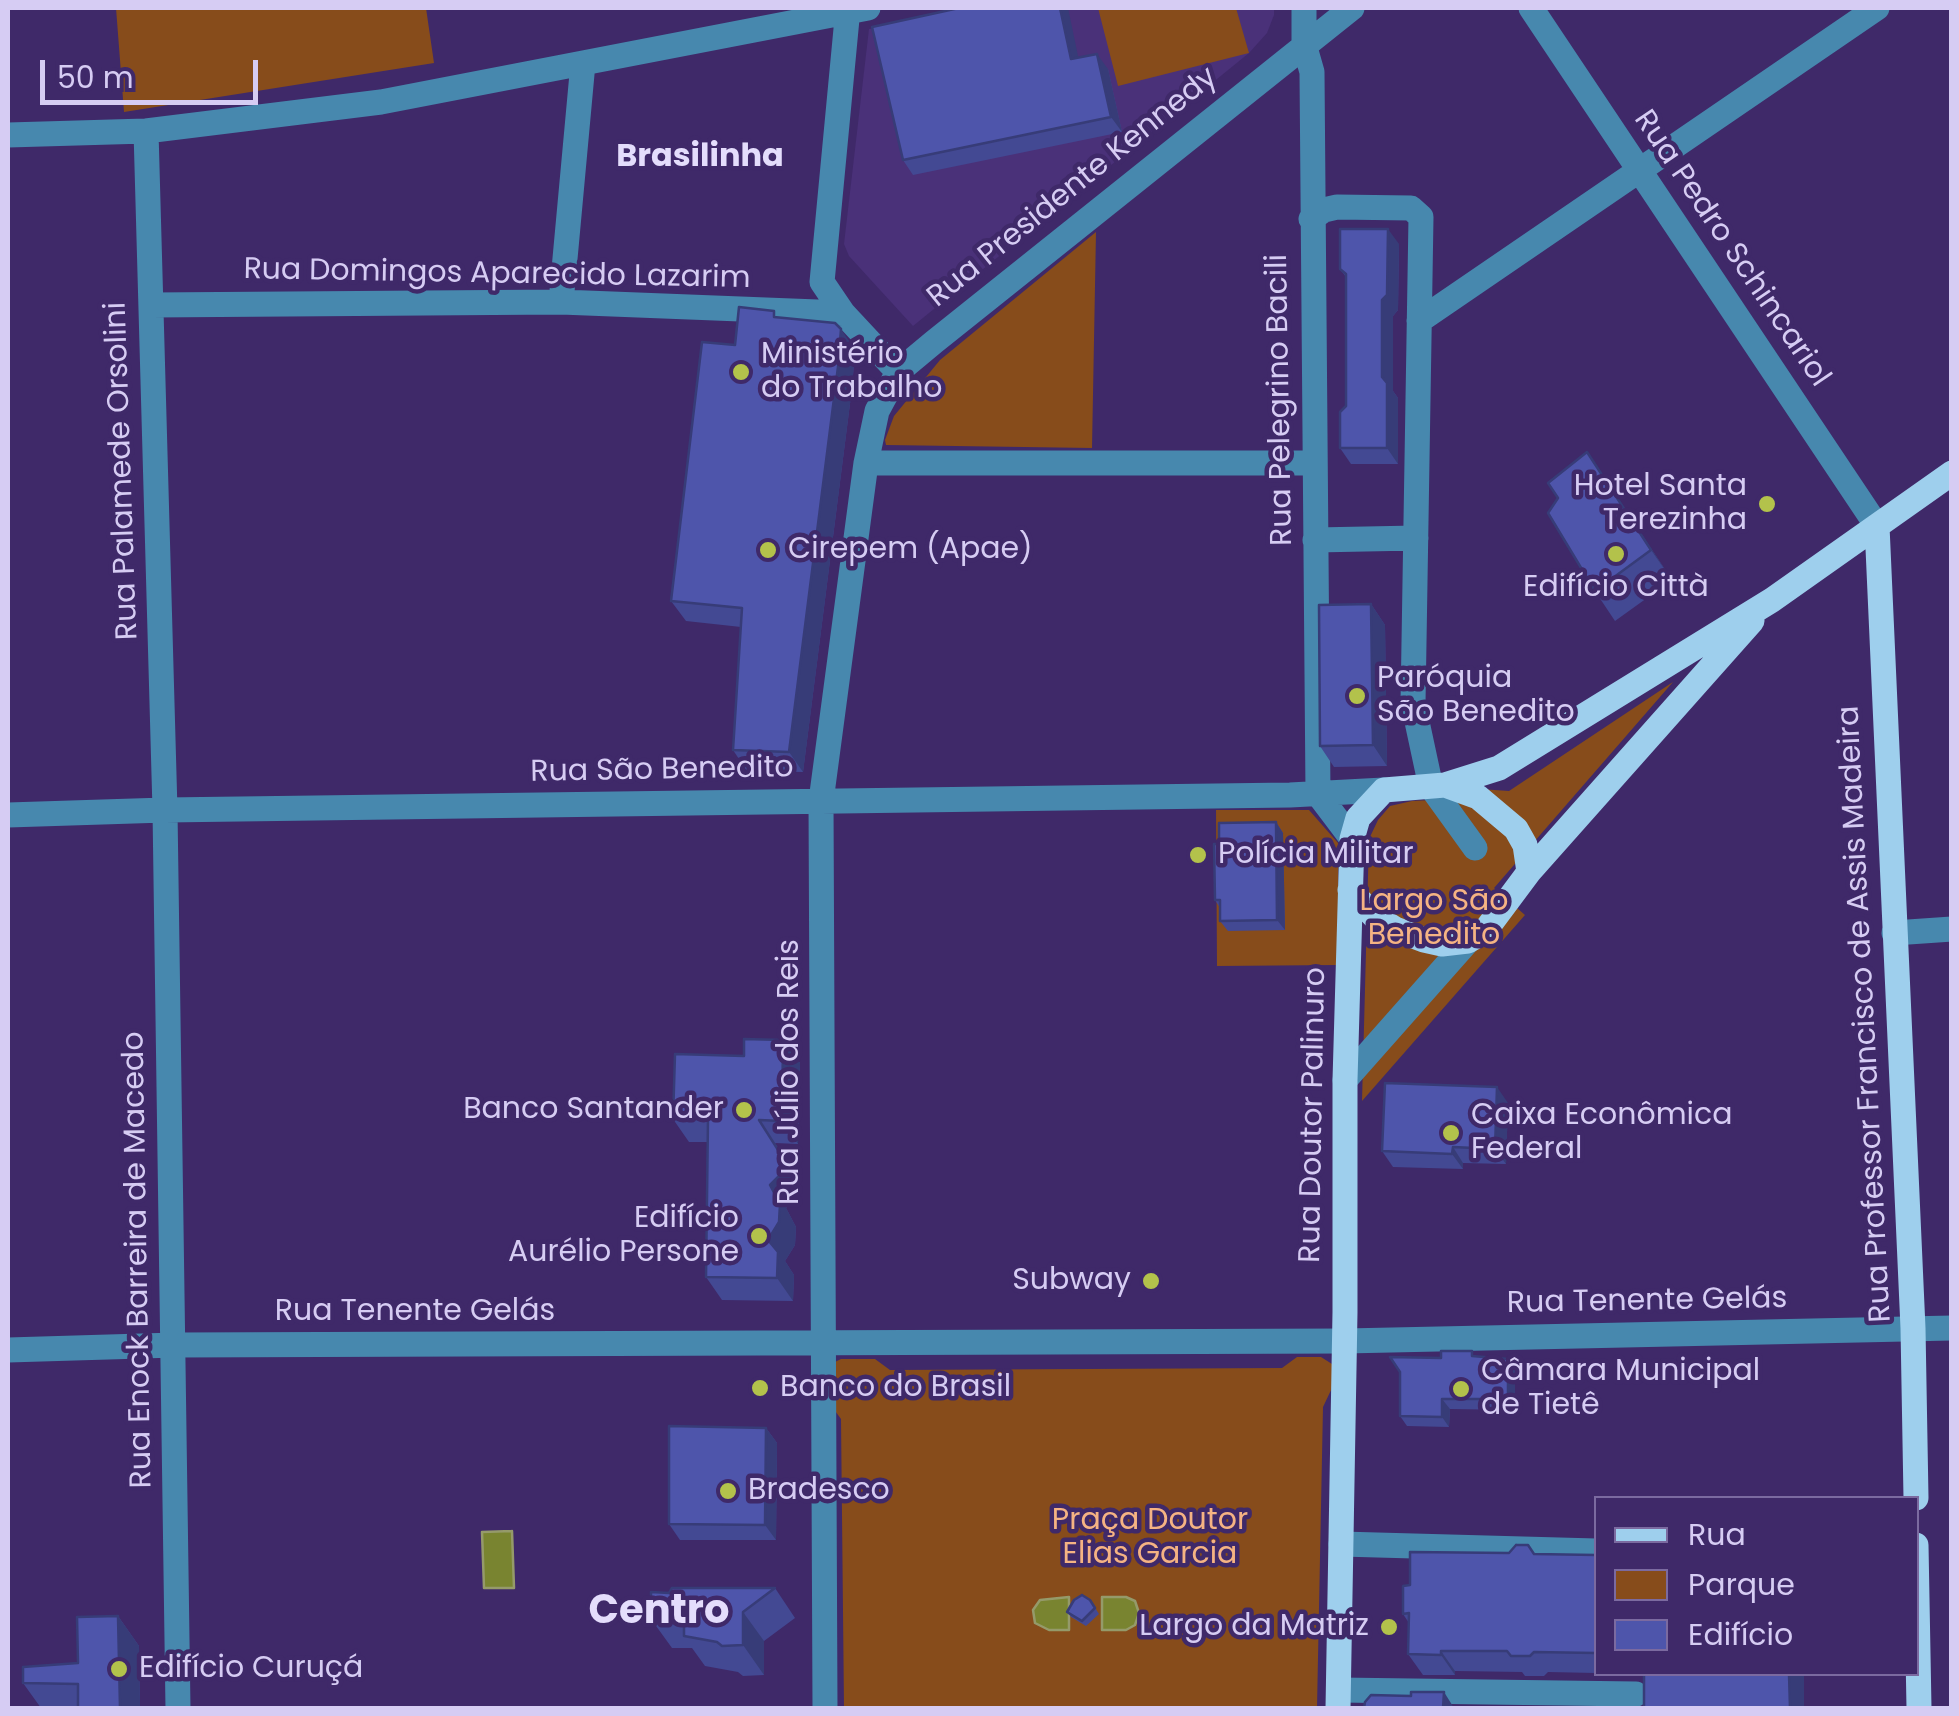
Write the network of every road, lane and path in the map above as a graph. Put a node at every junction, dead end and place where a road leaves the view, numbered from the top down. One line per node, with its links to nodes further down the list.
1 (1304, 8): 6 (street, Rua Pelegrino Bacili)
2 (1352, 8): 6 (street, Rua Presidente Kennedy)
3 (1531, 8): 10 (street, Rua Pedro Schincariol)
4 (854, 9): 7 (street); 14 (street)
5 (1861, 12): 10 (street)
6 (1304, 44): 11 (street, Rua Pelegrino Bacili); 16 (street, Rua Presidente Kennedy)
7 (583, 63): 8 (street); 12 (street)
8 (146, 131): 9 (street); 13 (street, Rua Palamede Orsolini)
9 (8, 135)
10 (1639, 170): 15 (street); 20 (street, Rua Pedro Schincariol)
11 (1311, 219): 15 (street); 18 (street, Rua Pelegrino Bacili)
12 (561, 302): 13 (street, Rua Domingos Aparecido Lazarim); 14 (street, Rua Domingos Aparecido Lazarim)
13 (151, 305): 28 (street, Rua Palamede Orsolini)
14 (843, 312): 16 (street)
15 (1420, 321): 21 (street)
16 (898, 372): 17 (street, Rua Presidente Kennedy)
17 (866, 463): 18 (street); 27 (street, Rua Presidente Kennedy)
18 (1314, 463): 22 (street, Rua Pelegrino Bacili)
19 (1952, 473): 20 (main road)
20 (1877, 526): 23 (main road); 35 (main road, Rua Professor Francisco de Assis Madeira)
21 (1416, 538): 22 (street); 24 (street)
22 (1314, 540): 26 (street, Rua Pelegrino Bacili)
23 (1772, 600): 24 (main road); 32 (main road)
24 (1438, 786): 25 (main road); 31 (street); 32 (main road)
25 (1384, 790): 26 (street); 30 (main road)
26 (1318, 794): 27 (street, Rua São Benedito); 30 (street)
27 (821, 801): 28 (street, Rua São Benedito); 41 (street, Rua Júlio dos Reis)
28 (165, 810): 29 (street, Rua São Benedito); 42 (street, Rua Enock Barreira de Macedo)
29 (8, 815)
30 (1352, 839): 33 (main road)
31 (1475, 848)
32 (1529, 872): 36 (main road)
33 (1350, 890): 36 (main road); 37 (main road, Rua Doutor Palinuro)
34 (1952, 929): 35 (street)
35 (1894, 932): 38 (main road, Rua Professor Francisco de Assis Madeira)
36 (1468, 941): 37 (street)
37 (1344, 1080): 40 (main road, Rua Doutor Palinuro)
38 (1913, 1328): 39 (street, Rua Tenente Gelás); 40 (street, Rua Tenente Gelás); 44 (main road, Rua Professor Francisco de Assis Madeira)
39 (1952, 1328)
40 (1344, 1341): 41 (street); 45 (main road)
41 (824, 1343): 42 (street, Rua Tenente Gelás); 51 (street)
42 (175, 1345): 43 (street, Rua Tenente Gelás); 50 (street, Rua Enock Barreira de Macedo)
43 (8, 1350)
44 (1916, 1496)
45 (1341, 1544): 46 (street); 49 (main road)
46 (1594, 1551)
47 (1918, 1676): 52 (main road)
48 (1636, 1694): 49 (street)
49 (1338, 1699)
50 (178, 1708)
51 (825, 1708)
52 (1919, 1708)

